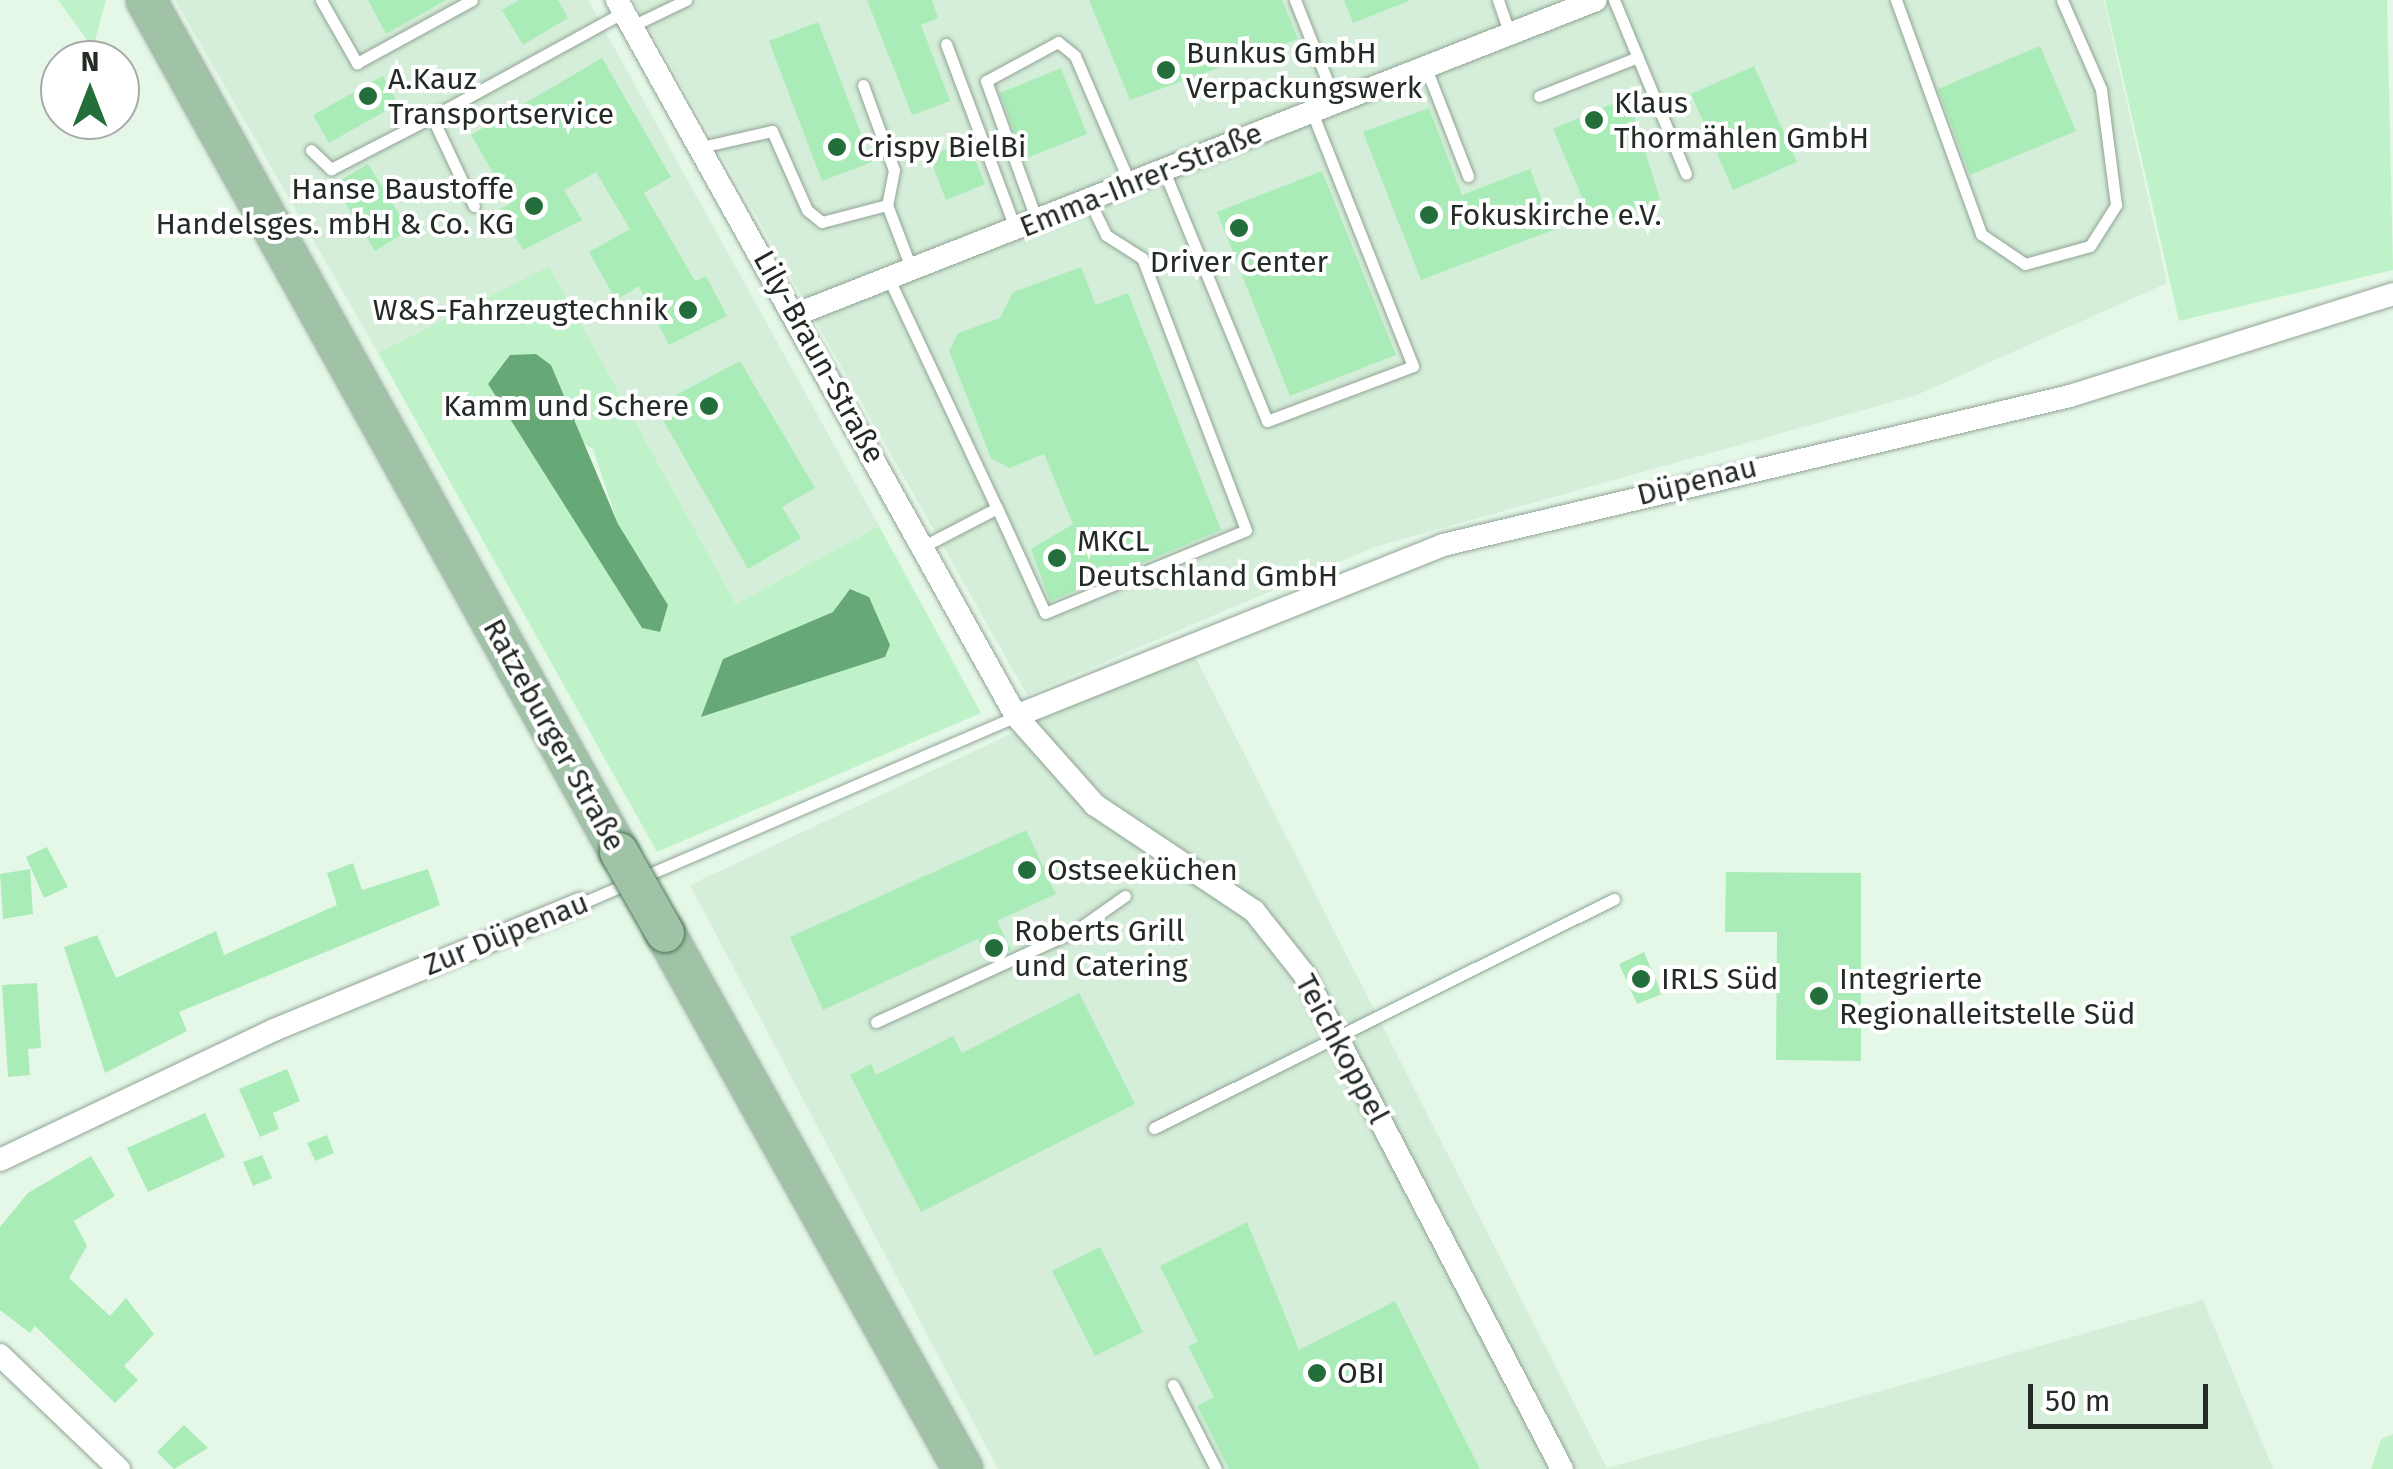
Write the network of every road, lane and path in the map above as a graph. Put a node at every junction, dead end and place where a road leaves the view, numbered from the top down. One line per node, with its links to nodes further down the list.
1 (146, 0): 47 (main road, Ratzeburger Straße, bridge)
2 (321, 0): 3 (lane)
3 (472, 0)
4 (686, 0): 11 (lane)
5 (1294, 0): 18 (lane)
6 (1498, 0): 12 (lane)
7 (1596, 0): 12 (street, Emma-Ihrer-Straße)
8 (1614, 0): 14 (lane)
9 (1896, 0): 10 (lane)
10 (2062, 0)
11 (625, 13): 20 (lane); 21 (street, Lily-Braun-Straße)
12 (1510, 34): 15 (street, Emma-Ihrer-Straße)
13 (946, 44): 30 (lane)
14 (1638, 57): 17 (lane); 24 (lane)
15 (1426, 68): 18 (street, Emma-Ihrer-Straße); 25 (lane)
16 (863, 85): 28 (lane)
17 (1538, 96)
18 (1336, 103): 19 (street, Emma-Ihrer-Straße)
19 (1312, 112): 23 (street, Emma-Ihrer-Straße); 23 (lane)
20 (432, 117): 22 (lane); 29 (lane)
21 (701, 147): 28 (lane); 33 (street, Lily-Braun-Straße)
22 (312, 150)
23 (1164, 171): 26 (street, Emma-Ihrer-Straße)
24 (1686, 174)
25 (1468, 176)
26 (1130, 184): 27 (street, Emma-Ihrer-Straße); 30 (lane)
27 (1090, 200): 30 (street, Emma-Ihrer-Straße); 34 (lane)
28 (887, 205): 31 (lane)
29 (474, 206)
30 (1026, 225): 31 (street, Emma-Ihrer-Straße)
31 (900, 274): 33 (street, Emma-Ihrer-Straße); 34 (lane)
32 (2393, 294): 36 (street, Düpenau)
33 (797, 314): 35 (street, Lily-Braun-Straße)
34 (997, 508): 35 (lane)
35 (922, 547): 36 (street, Lily-Braun-Straße)
36 (1016, 716): 39 (lane, Zur Düpenau); 41 (street, Teichkoppel)
37 (1125, 896): 40 (lane)
38 (1614, 898): 41 (lane)
39 (580, 904): 43 (street, Zur Düpenau)
40 (876, 1022)
41 (1336, 1035): 42 (lane); 49 (street, Teichkoppel)
42 (1154, 1128)
43 (0, 1160)
44 (0, 1355): 46 (street)
45 (1173, 1385): 48 (lane)
46 (120, 1469)
47 (963, 1469)
48 (1216, 1469)
49 (1562, 1469)

